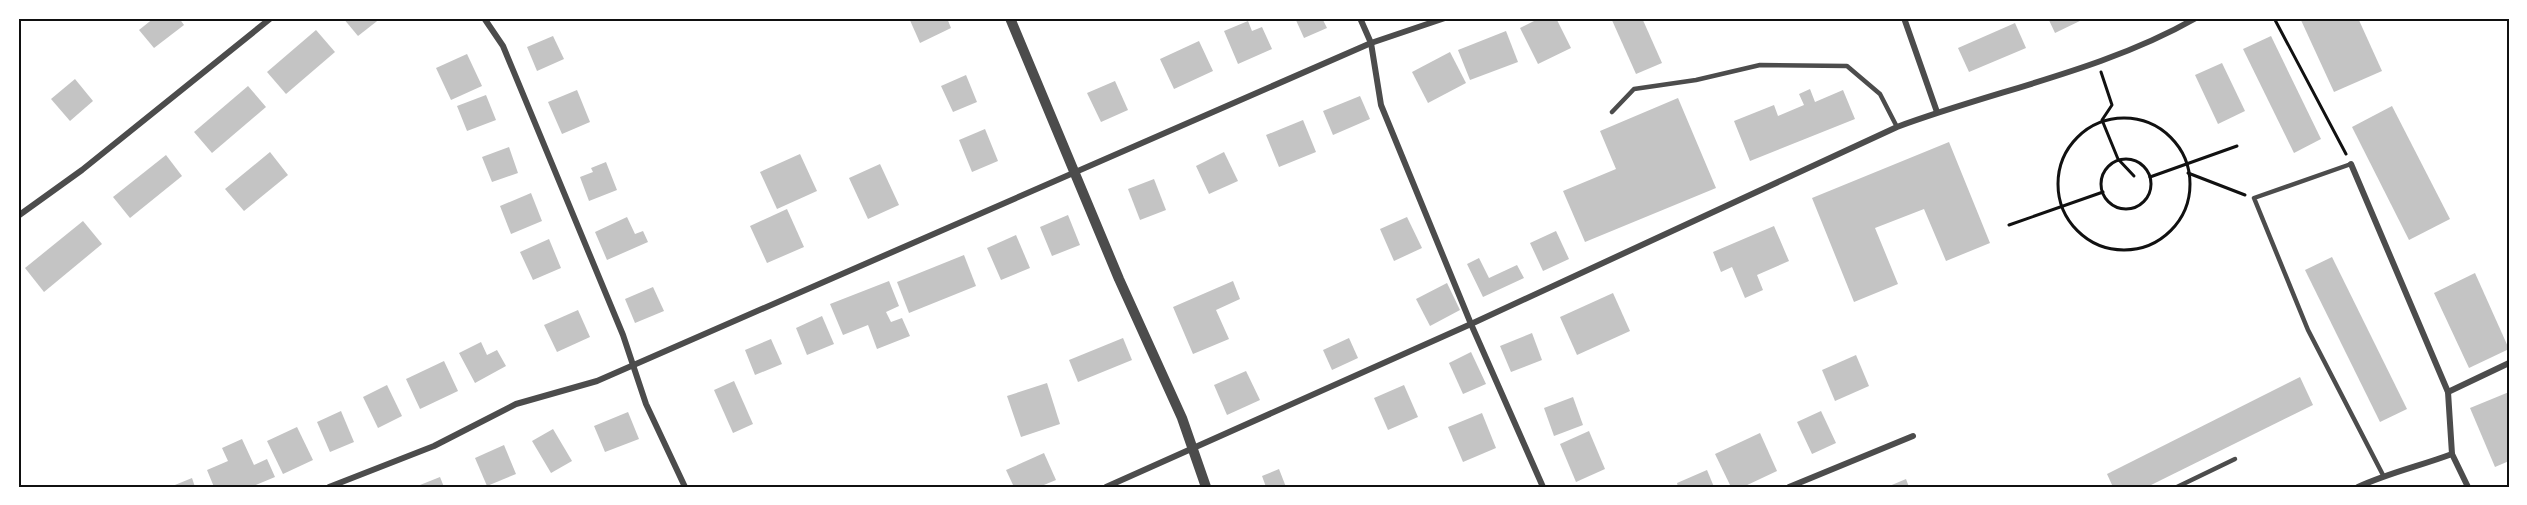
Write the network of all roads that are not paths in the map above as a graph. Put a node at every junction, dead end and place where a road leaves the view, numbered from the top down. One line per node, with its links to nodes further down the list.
1 (271, 18): 14 (street)
2 (484, 18): 17 (street)
3 (1010, 18): 13 (street)
4 (1360, 18): 8 (street)
5 (1445, 18): 8 (street)
6 (1904, 18): 10 (street)
7 (2196, 18): 10 (street)
8 (1371, 43): 13 (street); 15 (street)
9 (1612, 112): 11 (lane)
10 (1937, 112): 11 (street)
11 (1897, 127): 15 (street)
12 (2351, 164): 18 (street); 23 (lane)
13 (1074, 172): 17 (street); 20 (street)
14 (18, 216)
15 (1471, 324): 20 (street); 28 (street)
16 (2509, 363): 18 (street)
17 (635, 365): 24 (street); 25 (street)
18 (2448, 392): 21 (street)
19 (1913, 436): 29 (street)
20 (1194, 449): 26 (street); 27 (street)
21 (2452, 454): 23 (street); 32 (street)
22 (2235, 459): 30 (lane)
23 (2383, 475): 31 (street)
24 (328, 487)
25 (685, 487)
26 (1106, 487)
27 (1206, 487)
28 (1543, 487)
29 (1789, 487)
30 (2177, 487)
31 (2358, 487)
32 (2468, 487)

